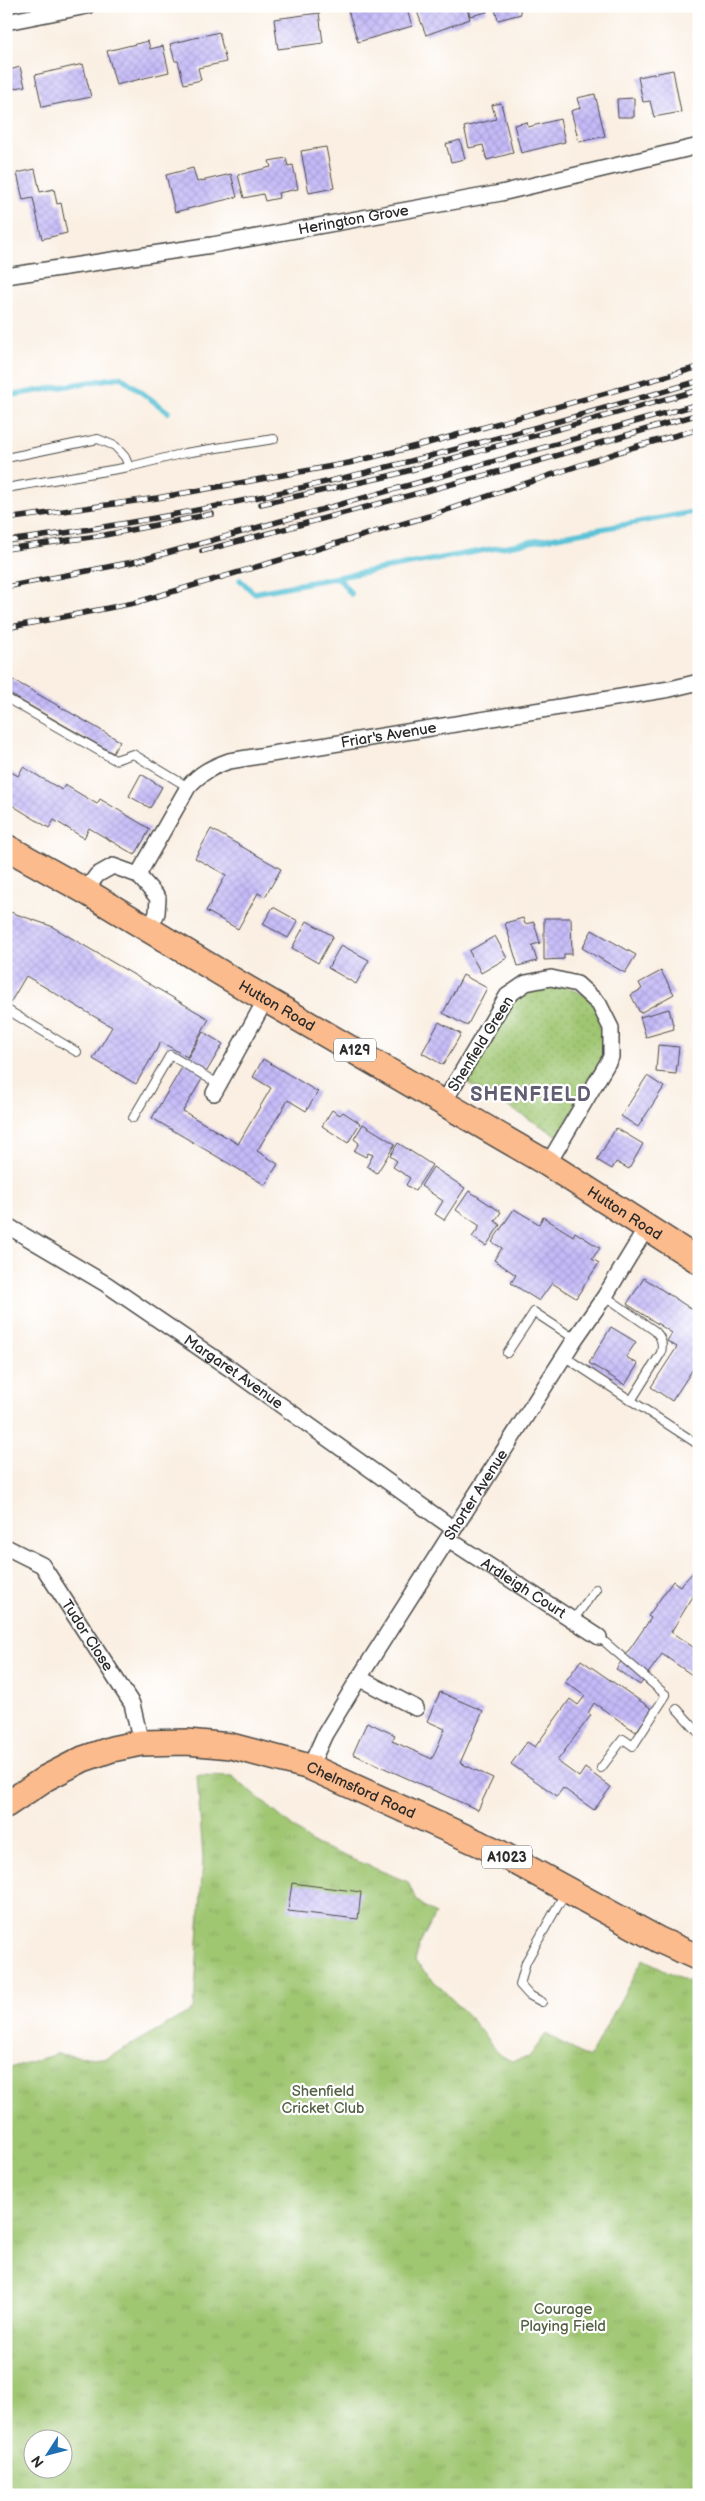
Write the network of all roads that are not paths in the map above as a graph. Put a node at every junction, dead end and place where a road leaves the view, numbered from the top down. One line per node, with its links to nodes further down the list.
1 (87, 6): 2 (street)
2 (6, 22)
3 (699, 146): 4 (street, Herington Grove)
4 (6, 276)
5 (274, 439): 7 (lane)
6 (6, 458): 7 (lane)
7 (129, 466): 8 (lane)
8 (6, 488)
9 (699, 682): 11 (street, Friar's Avenue)
10 (6, 698): 11 (lane)
11 (188, 787): 13 (street, Friar's Avenue)
12 (8, 851): 14 (main road, Hutton Road / A129)
13 (138, 876): 14 (street); 15 (street)
14 (85, 891): 15 (main road, Hutton Road / A129)
15 (150, 929): 16 (main road, Hutton Road / A129)
16 (266, 999): 19 (street); 20 (main road, Hutton Road / A129)
17 (6, 1009): 18 (lane)
18 (77, 1052)
19 (217, 1089): 21 (lane)
20 (444, 1102): 22 (main road, Hutton Road / A129); 22 (street, Shenfield Green)
21 (133, 1118)
22 (548, 1164): 24 (main road, Hutton Road / A129)
23 (6, 1225): 32 (street, Margaret Avenue)
24 (647, 1227): 25 (main road, Hutton Road / A129); 26 (street, Shorter Avenue)
25 (699, 1261)
26 (605, 1296): 27 (street, Shorter Avenue); 30 (lane)
27 (575, 1339): 28 (lane); 29 (street, Shorter Avenue)
28 (507, 1353)
29 (565, 1357): 30 (lane); 32 (street, Shorter Avenue)
30 (631, 1400): 31 (lane)
31 (699, 1445)
32 (451, 1534): 35 (street, Ardleigh Court); 37 (street, Shorter Avenue)
33 (6, 1547): 41 (street, Tudor Close)
34 (596, 1589): 35 (lane)
35 (574, 1619): 36 (street, Ardleigh Court)
36 (599, 1637): 43 (lane)
37 (359, 1678): 38 (street); 42 (street, Shorter Avenue)
38 (416, 1708)
39 (677, 1709): 40 (lane)
40 (699, 1733)
41 (141, 1744): 42 (main road, Chelmsford Road / A1023); 44 (main road, Chelmsford Road / A1023)
42 (310, 1767): 45 (main road, Chelmsford Road / A1023)
43 (601, 1768)
44 (6, 1806)
45 (566, 1891): 46 (main road, Chelmsford Road / A1023); 47 (lane)
46 (699, 1958)
47 (542, 2002)

